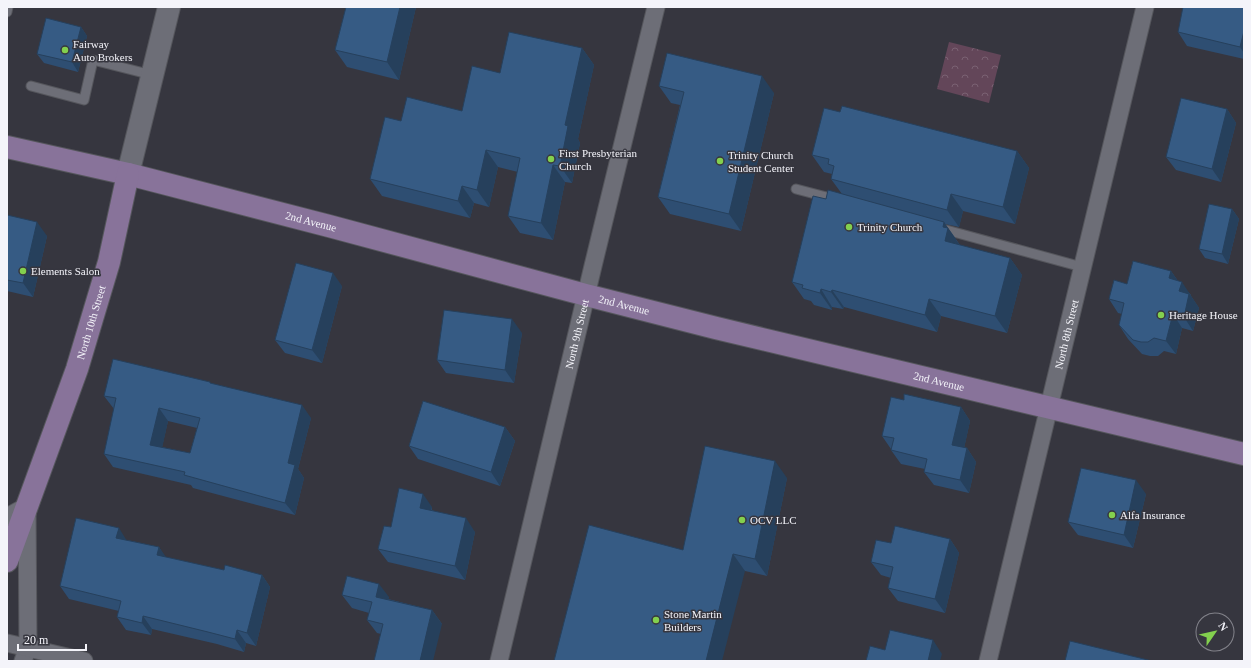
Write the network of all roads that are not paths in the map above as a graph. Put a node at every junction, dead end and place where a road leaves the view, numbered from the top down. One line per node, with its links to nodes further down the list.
1 (8, 7): 5 (lane)
2 (169, 7): 6 (street, North 10th Street)
3 (656, 7): 14 (street, North 9th Street)
4 (1145, 7): 13 (street, North 8th Street)
5 (7, 12)
6 (152, 75): 7 (lane); 9 (street, North 10th Street)
7 (31, 86)
8 (7, 147): 9 (main road, 2nd Avenue)
9 (128, 174): 14 (main road, 2nd Avenue); 17 (main road, North 10th Street)
10 (796, 189): 11 (lane)
11 (850, 203)
12 (934, 226): 13 (lane)
13 (1082, 267): 15 (street, North 8th Street)
14 (586, 295): 15 (main road, 2nd Avenue); 23 (street, North 9th Street)
15 (1048, 407): 16 (main road, 2nd Avenue); 24 (street, North 8th Street)
16 (1244, 454)
17 (27, 506): 18 (street); 19 (main road, North 10th Street); 21 (street)
18 (7, 518)
19 (7, 561)
20 (7, 643): 21 (street)
21 (26, 654): 22 (street)
22 (84, 661)
23 (499, 661)
24 (988, 661)

